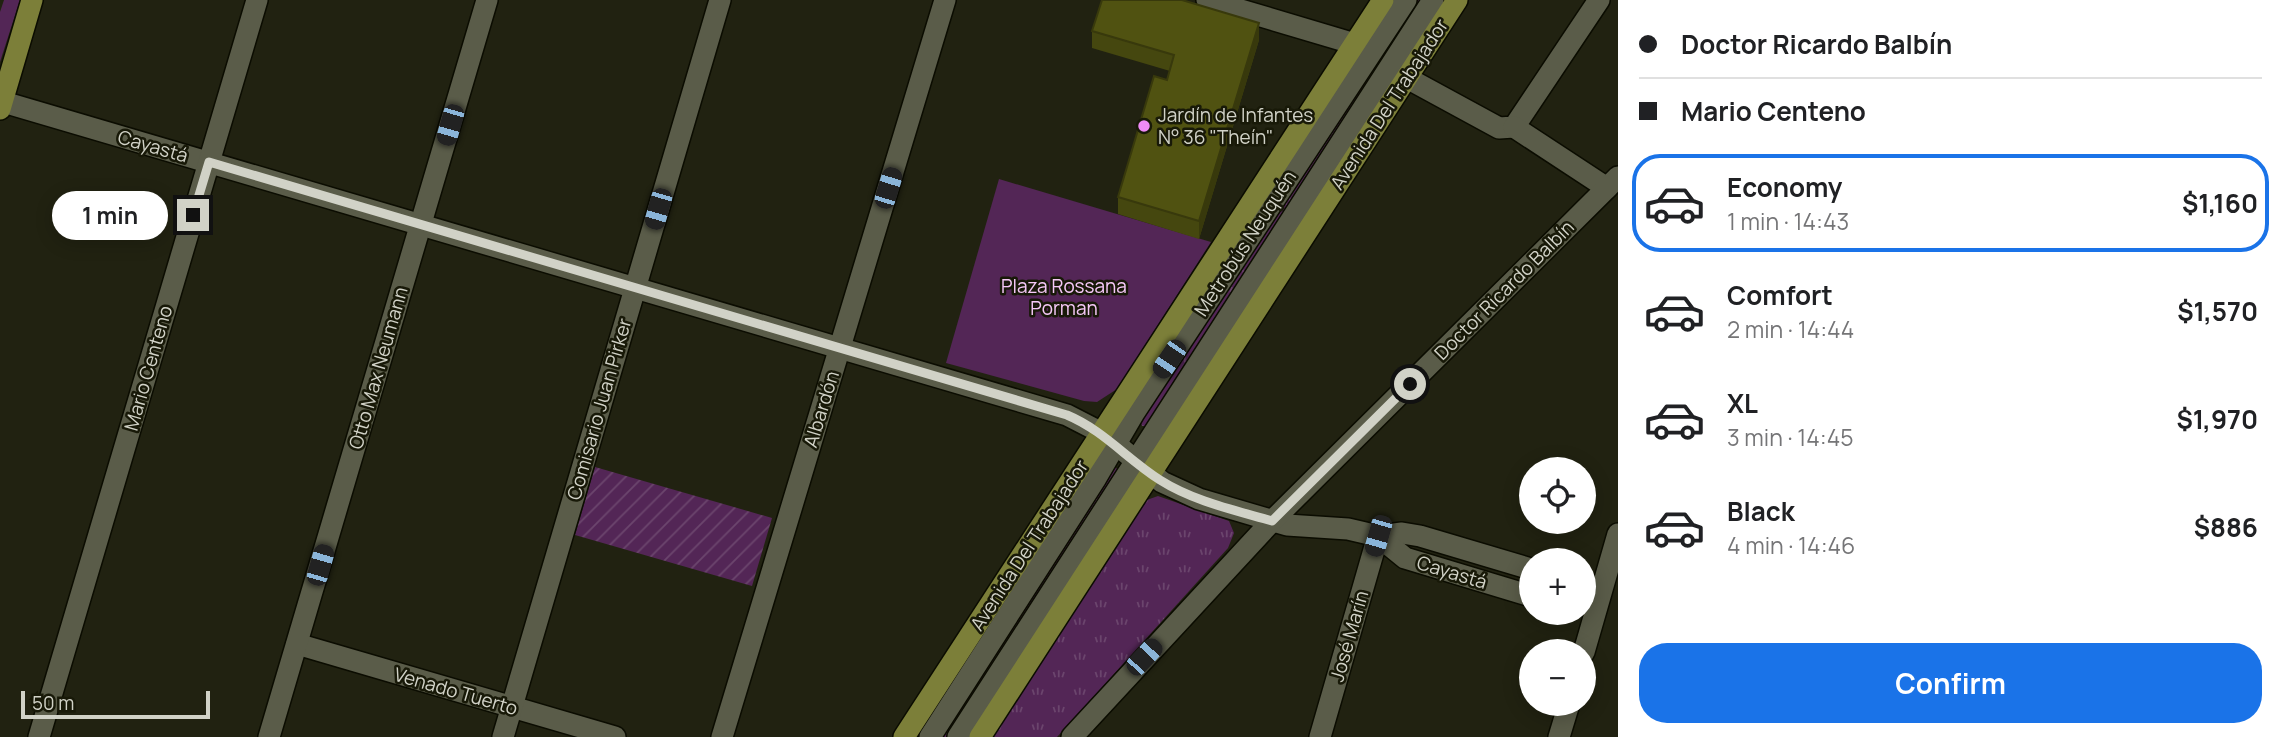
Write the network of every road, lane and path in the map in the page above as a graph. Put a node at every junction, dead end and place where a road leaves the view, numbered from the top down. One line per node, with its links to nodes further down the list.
1 (32, 0): 14 (main road)
2 (257, 0): 16 (street, Mario Centeno)
3 (487, 0): 18 (street, Otto Max Neumann)
4 (720, 0): 19 (street, Comisario Juan Pirker)
5 (945, 0): 20 (street, Albardón)
6 (1206, 0): 12 (street)
7 (1384, 0): 12 (main road, Avenida Del Trabajador)
8 (1406, 0): 21 (street, Metrobús Neuquén)
9 (1433, 0): 22 (street, Metrobús Neuquén)
10 (1457, 0): 13 (main road, Avenida Del Trabajador)
11 (1599, 0): 15 (street)
12 (1355, 44): 21 (main road, Avenida Del Trabajador)
13 (1407, 78): 15 (street); 22 (main road, Avenida Del Trabajador)
14 (1, 104): 16 (street, Cayastá)
15 (1514, 127): 17 (street)
16 (209, 162): 18 (street, Cayastá); 32 (street, Mario Centeno)
17 (1612, 182): 23 (street, Doctor Ricardo Balbín)
18 (420, 225): 19 (street, Cayastá); 29 (street, Otto Max Neumann)
19 (635, 288): 20 (street, Cayastá); 30 (street, Comisario Juan Pirker)
20 (839, 348): 21 (street, Cayastá); 36 (street, Albardón)
21 (1108, 439): 22 (street, Cayastá); 37 (main road, Avenida Del Trabajador); 38 (street, Metrobús Neuquén)
22 (1142, 467): 23 (street, Cayastá); 39 (street, Metrobús Neuquén); 40 (main road, Avenida Del Trabajador)
23 (1272, 521): 25 (street, Cayastá); 41 (street, Doctor Ricardo Balbín)
24 (1618, 534): 28 (street)
25 (1378, 536): 26 (street, Cayastá); 27 (street, Cayastá); 42 (street, José Marín)
26 (1519, 566)
27 (1519, 592)
28 (1596, 601)
29 (297, 644): 30 (street, Venado Tuerto); 33 (street, Otto Max Neumann)
30 (512, 707): 34 (street, Comisario Juan Pirker); 35 (street, Venado Tuerto)
31 (1565, 716): 43 (street)
32 (38, 737)
33 (269, 737)
34 (503, 737)
35 (615, 737)
36 (722, 737)
37 (904, 737)
38 (930, 737)
39 (958, 737)
40 (980, 737)
41 (1072, 737)
42 (1320, 737)
43 (1559, 737)

